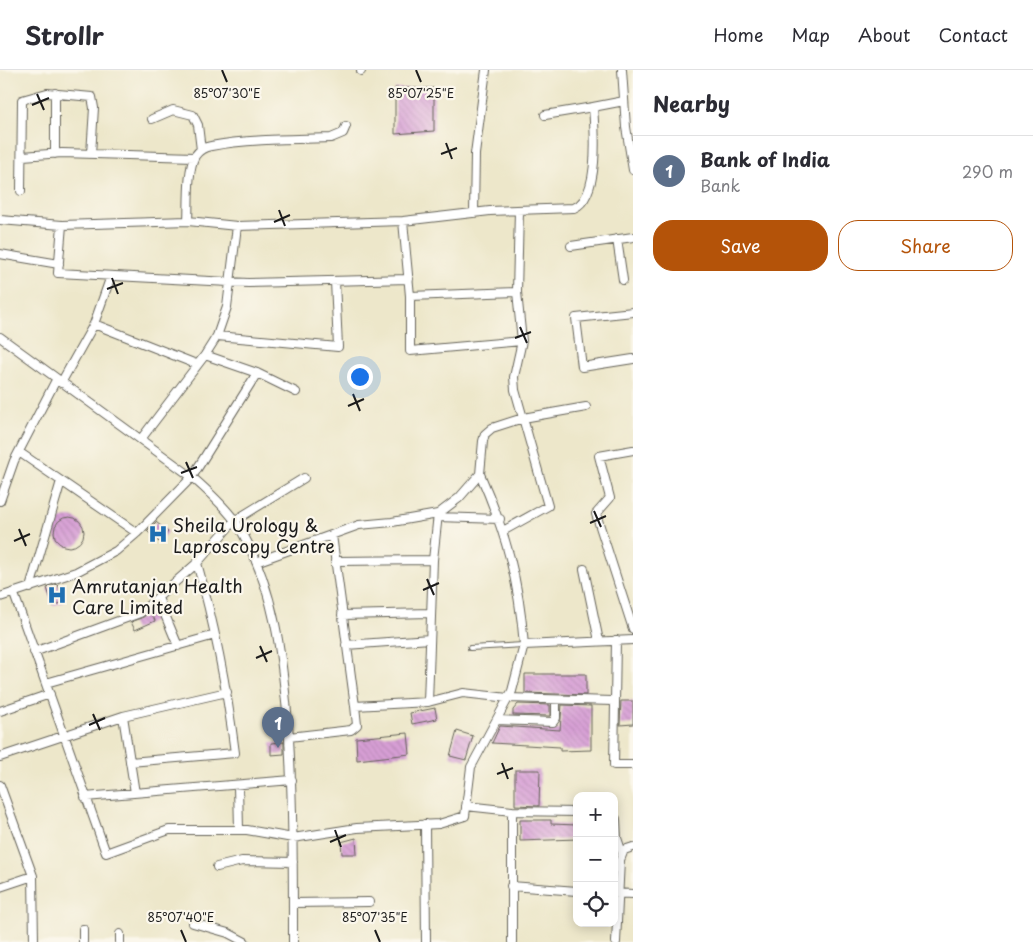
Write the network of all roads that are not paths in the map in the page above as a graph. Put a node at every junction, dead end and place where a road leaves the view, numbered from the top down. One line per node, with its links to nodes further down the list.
1 (486, 70): 18 (street)
2 (622, 70): 4 (street)
3 (55, 93): 11 (street); 12 (street); 13 (street)
4 (624, 101): 5 (street); 9 (street)
5 (593, 107): 6 (street); 17 (street)
6 (545, 115)
7 (152, 118): 10 (street)
8 (346, 126): 10 (street)
9 (629, 127): 15 (street)
10 (201, 150): 14 (street)
11 (55, 154): 12 (street); 13 (street)
12 (92, 154): 14 (street)
13 (23, 156): 16 (street)
14 (194, 158): 20 (street)
15 (633, 170)
16 (21, 191)
17 (519, 211): 18 (street); 34 (street)
18 (474, 213): 21 (street)
19 (0, 220): 22 (street)
20 (188, 221): 22 (street); 23 (street)
21 (403, 221): 23 (street); 30 (street)
22 (62, 225): 28 (street)
23 (237, 226): 33 (street)
24 (633, 237): 25 (street)
25 (617, 239): 26 (street); 31 (street)
26 (571, 246)
27 (0, 254): 28 (street)
28 (59, 264): 29 (street)
29 (111, 276): 33 (street); 37 (street)
30 (409, 279): 32 (street); 35 (street)
31 (623, 280)
32 (335, 281): 33 (street); 38 (street)
33 (231, 282): 38 (street)
34 (517, 292): 35 (street); 40 (street)
35 (410, 296): 40 (street)
36 (633, 312): 42 (street)
37 (94, 324): 43 (street); 45 (street)
38 (217, 336): 41 (street)
39 (0, 337): 45 (street)
40 (522, 341): 48 (street)
41 (206, 355): 43 (street); 44 (street)
42 (633, 359)
43 (196, 364): 49 (street)
44 (257, 373): 46 (street); 53 (street)
45 (59, 382): 49 (street); 51 (street)
46 (296, 392)
47 (586, 407): 48 (street)
48 (522, 418): 52 (street); 60 (street)
49 (140, 440): 53 (street)
50 (633, 450): 74 (street)
51 (19, 452): 55 (street); 56 (street)
52 (480, 474): 57 (street); 58 (street)
53 (192, 478): 59 (street); 61 (street)
54 (304, 478): 59 (street)
55 (61, 481): 61 (street); 68 (street)
56 (0, 501)
57 (438, 515): 58 (street); 62 (street); 63 (street)
58 (500, 519): 60 (street)
59 (234, 521): 65 (street); 66 (street)
60 (503, 531): 80 (street)
61 (138, 533): 68 (street)
62 (332, 535): 64 (street); 65 (street)
63 (434, 560): 64 (street); 72 (street)
64 (335, 561): 73 (street)
65 (256, 562): 97 (street)
66 (197, 563): 71 (street); 75 (street)
67 (584, 569): 79 (street)
68 (30, 588): 69 (street)
69 (14, 594): 70 (street); 84 (street)
70 (0, 597)
71 (158, 598): 81 (street); 84 (street)
72 (432, 613): 73 (street); 76 (street)
73 (342, 615): 82 (street)
74 (633, 630)
75 (215, 635): 81 (street); 86 (street)
76 (430, 639): 82 (street); 91 (street)
77 (616, 640): 78 (street); 79 (street); 90 (street)
78 (633, 640)
79 (600, 641): 80 (street)
80 (524, 645): 83 (lane); 88 (street)
81 (178, 646): 85 (street)
82 (346, 646): 92 (street)
83 (470, 648)
84 (34, 652): 85 (street)
85 (46, 684): 87 (street)
86 (227, 692): 94 (street); 99 (street)
87 (50, 694): 93 (street); 96 (street)
88 (508, 698): 89 (street); 91 (street); 95 (street)
89 (556, 700): 90 (street); 95 (street)
90 (613, 701): 100 (street)
91 (428, 702): 92 (street)
92 (355, 706): 97 (street)
93 (0, 712)
94 (123, 716): 96 (street); 99 (street)
95 (497, 720): 106 (street)
96 (65, 734): 98 (street); 105 (street)
97 (289, 737): 101 (street)
98 (0, 757)
99 (130, 762): 104 (street)
100 (633, 765)
101 (292, 780): 102 (street); 112 (street)
102 (238, 784): 104 (street); 110 (street)
103 (0, 785): 117 (street)
104 (135, 793): 105 (street)
105 (85, 797): 110 (street)
106 (466, 806): 107 (street); 109 (street)
107 (512, 810): 108 (street); 119 (street)
108 (573, 812)
109 (425, 824): 112 (street); 133 (street)
110 (239, 830): 112 (street)
111 (617, 837): 114 (street)
112 (293, 838): 115 (street)
113 (633, 847): 114 (street)
114 (622, 854): 118 (street)
115 (293, 862): 116 (street); 125 (street)
116 (217, 867)
117 (33, 876): 120 (street); 129 (street)
118 (617, 882)
119 (511, 886): 121 (street); 134 (street)
120 (0, 887)
121 (573, 891)
122 (618, 894): 123 (street)
123 (633, 894)
124 (369, 902): 125 (street)
125 (293, 903): 132 (street)
126 (193, 923): 131 (street)
127 (616, 927): 135 (street)
128 (83, 929): 130 (street)
129 (34, 942)
130 (83, 942)
131 (246, 942)
132 (292, 942)
133 (426, 942)
134 (512, 942)
135 (616, 942)

